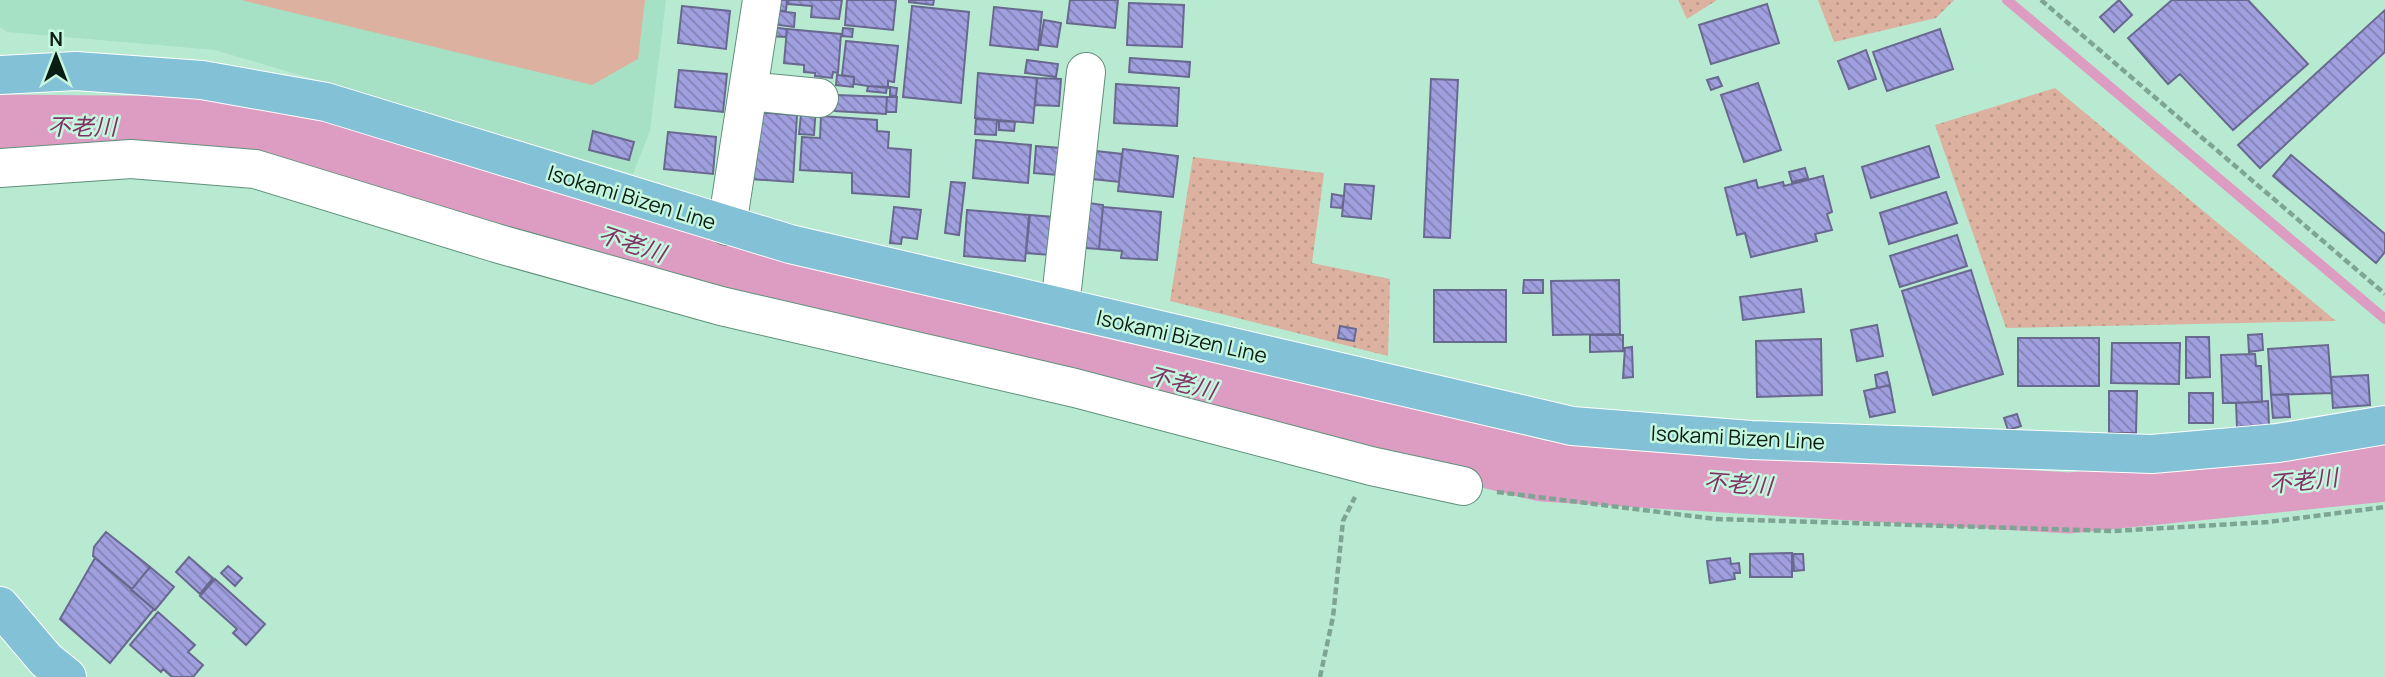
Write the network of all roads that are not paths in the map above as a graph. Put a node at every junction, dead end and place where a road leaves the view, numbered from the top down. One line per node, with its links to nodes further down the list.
1 (762, 0): 4 (lane)
2 (1086, 72): 8 (lane)
3 (0, 75): 7 (main road, Isokami Bizen Line)
4 (748, 91): 5 (lane); 7 (lane)
5 (819, 98)
6 (0, 168): 10 (lane)
7 (727, 226): 8 (main road, Isokami Bizen Line)
8 (1060, 307): 9 (main road, Isokami Bizen Line)
9 (2385, 425)
10 (1463, 486)
11 (0, 606): 12 (main road)
12 (67, 677)

